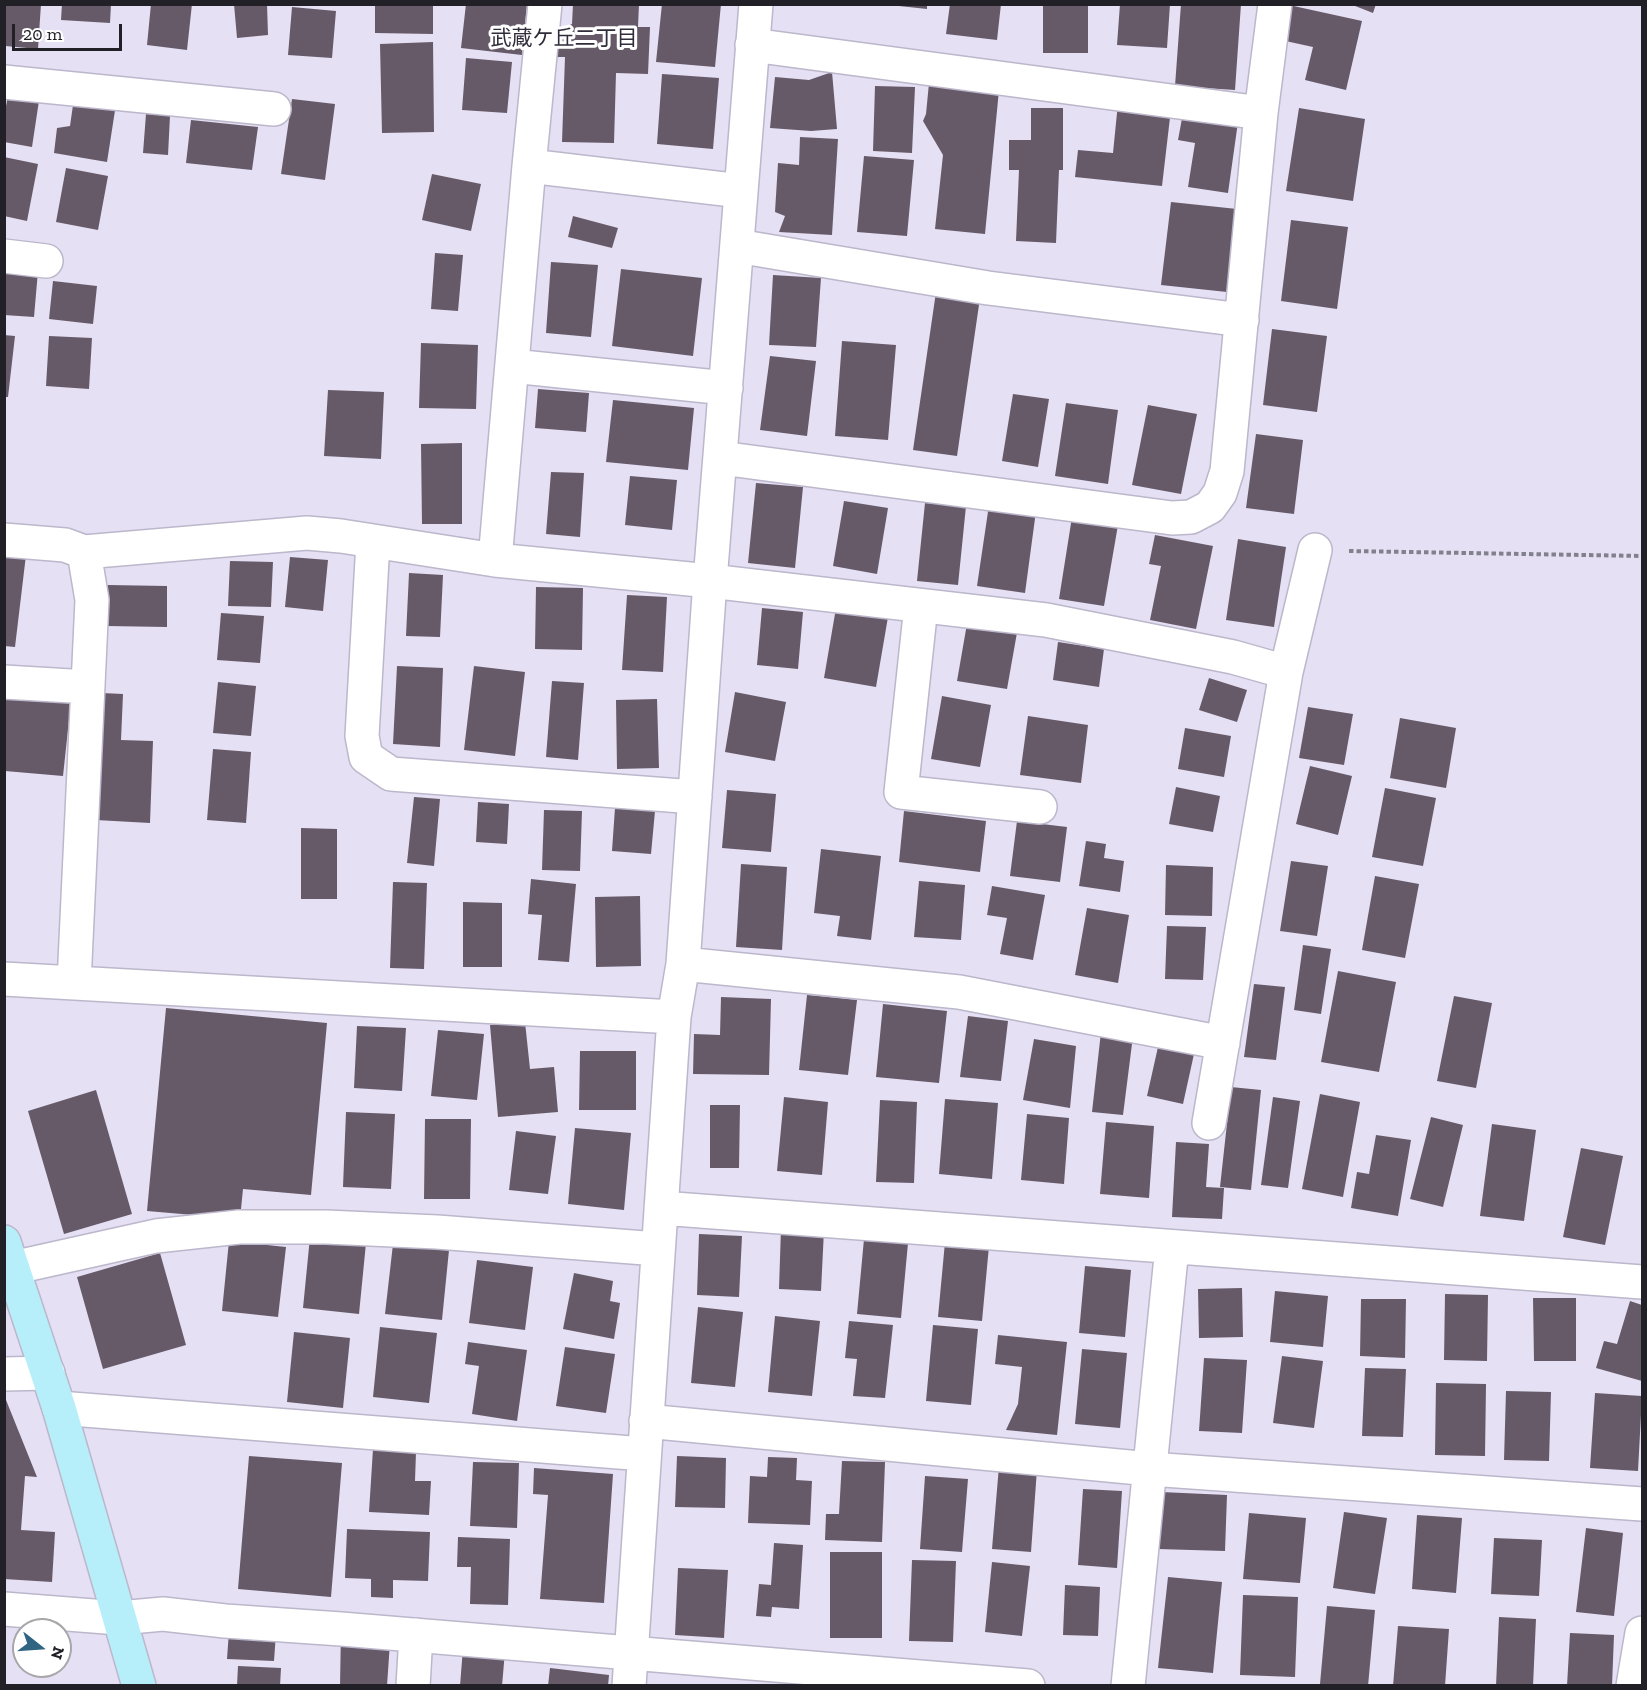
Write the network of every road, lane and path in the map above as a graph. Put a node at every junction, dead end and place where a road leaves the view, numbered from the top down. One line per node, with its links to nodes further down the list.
1 (545, 4): 8 (street)
2 (756, 4): 4 (street)
3 (1275, 4): 7 (street)
4 (752, 45): 7 (street); 9 (street)
5 (4, 82): 6 (street)
6 (274, 109)
7 (1261, 113): 13 (street)
8 (529, 166): 9 (street); 14 (street)
9 (741, 191): 10 (street)
10 (737, 246): 13 (street); 15 (street)
11 (4, 256): 12 (street)
12 (46, 261)
13 (1242, 320): 16 (street)
14 (512, 366): 15 (street); 22 (street)
15 (726, 388): 16 (street)
16 (721, 458): 23 (street)
17 (4, 540): 20 (street)
18 (373, 542): 20 (street); 22 (street); 28 (street)
19 (1315, 550): 21 (path); 25 (street)
20 (84, 552): 27 (street)
21 (1642, 556)
22 (495, 560): 23 (street)
23 (710, 581): 24 (street); 28 (street)
24 (921, 606): 25 (street); 29 (street)
25 (1286, 672): 34 (street)
26 (4, 682): 27 (street)
27 (88, 687): 32 (street)
28 (695, 797): 30 (street)
29 (1040, 807)
30 (683, 964): 33 (street); 34 (street)
31 (4, 979): 32 (street)
32 (74, 983): 33 (street)
33 (674, 1017): 36 (street)
34 (1223, 1043): 35 (street)
35 (1209, 1123)
36 (661, 1208): 37 (street); 38 (street)
37 (1172, 1247): 40 (street); 46 (street)
38 (658, 1250): 39 (street); 44 (street)
39 (8, 1255): 41 (street)
40 (1642, 1282)
41 (48, 1373): 42 (street); 43 (street)
42 (4, 1374)
43 (59, 1408): 45 (street); 49 (street)
44 (646, 1421): 45 (street); 46 (street)
45 (644, 1454): 52 (street)
46 (1150, 1469): 47 (street); 57 (street)
47 (1642, 1504)
48 (4, 1609): 49 (street)
49 (119, 1618): 51 (street); 53 (street)
50 (1642, 1634): 58 (street)
51 (416, 1635): 52 (street); 54 (street)
52 (631, 1653): 55 (street); 56 (street)
53 (139, 1686)
54 (413, 1686)
55 (629, 1686)
56 (1028, 1686)
57 (1128, 1686)
58 (1633, 1686)

